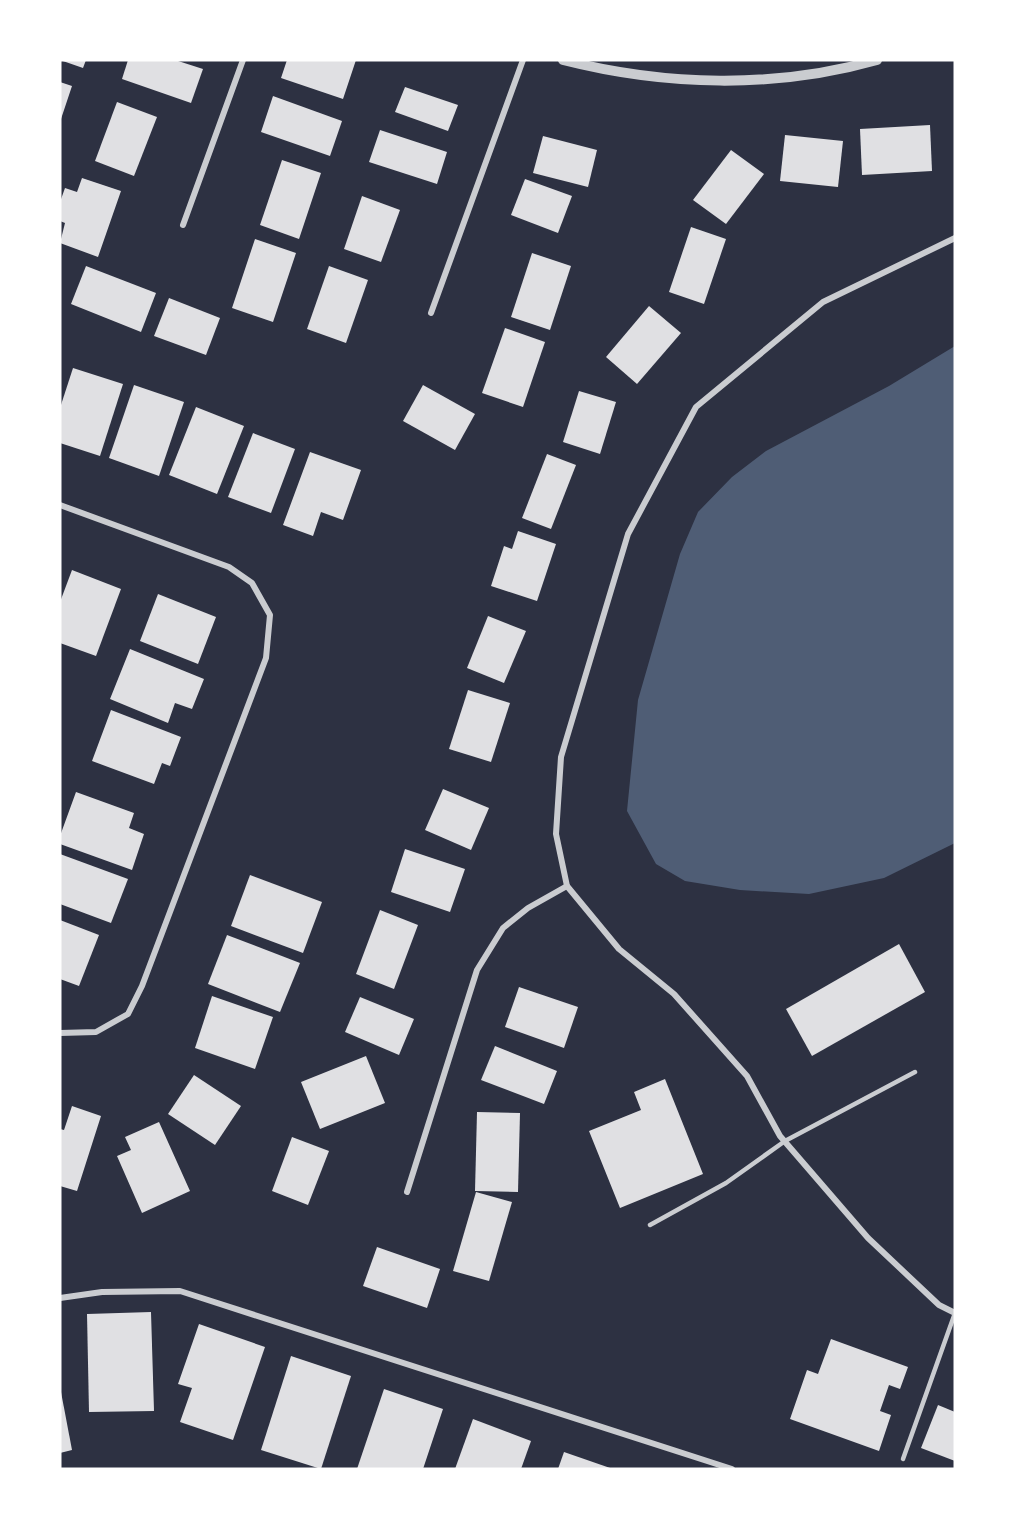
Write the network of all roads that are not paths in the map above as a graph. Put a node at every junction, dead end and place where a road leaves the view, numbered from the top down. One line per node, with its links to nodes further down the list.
1 (243, 60): 5 (street)
2 (523, 60): 7 (street)
3 (563, 60): 4 (street)
4 (877, 60)
5 (183, 225)
6 (955, 238): 9 (street)
7 (431, 313)
8 (60, 505): 10 (street)
9 (567, 886): 12 (street); 13 (street)
10 (60, 1033)
11 (915, 1072): 12 (lane)
12 (784, 1141): 14 (lane); 16 (street)
13 (407, 1192)
14 (650, 1225)
15 (60, 1299): 18 (street)
16 (955, 1313): 17 (lane)
17 (903, 1459)
18 (732, 1469)

